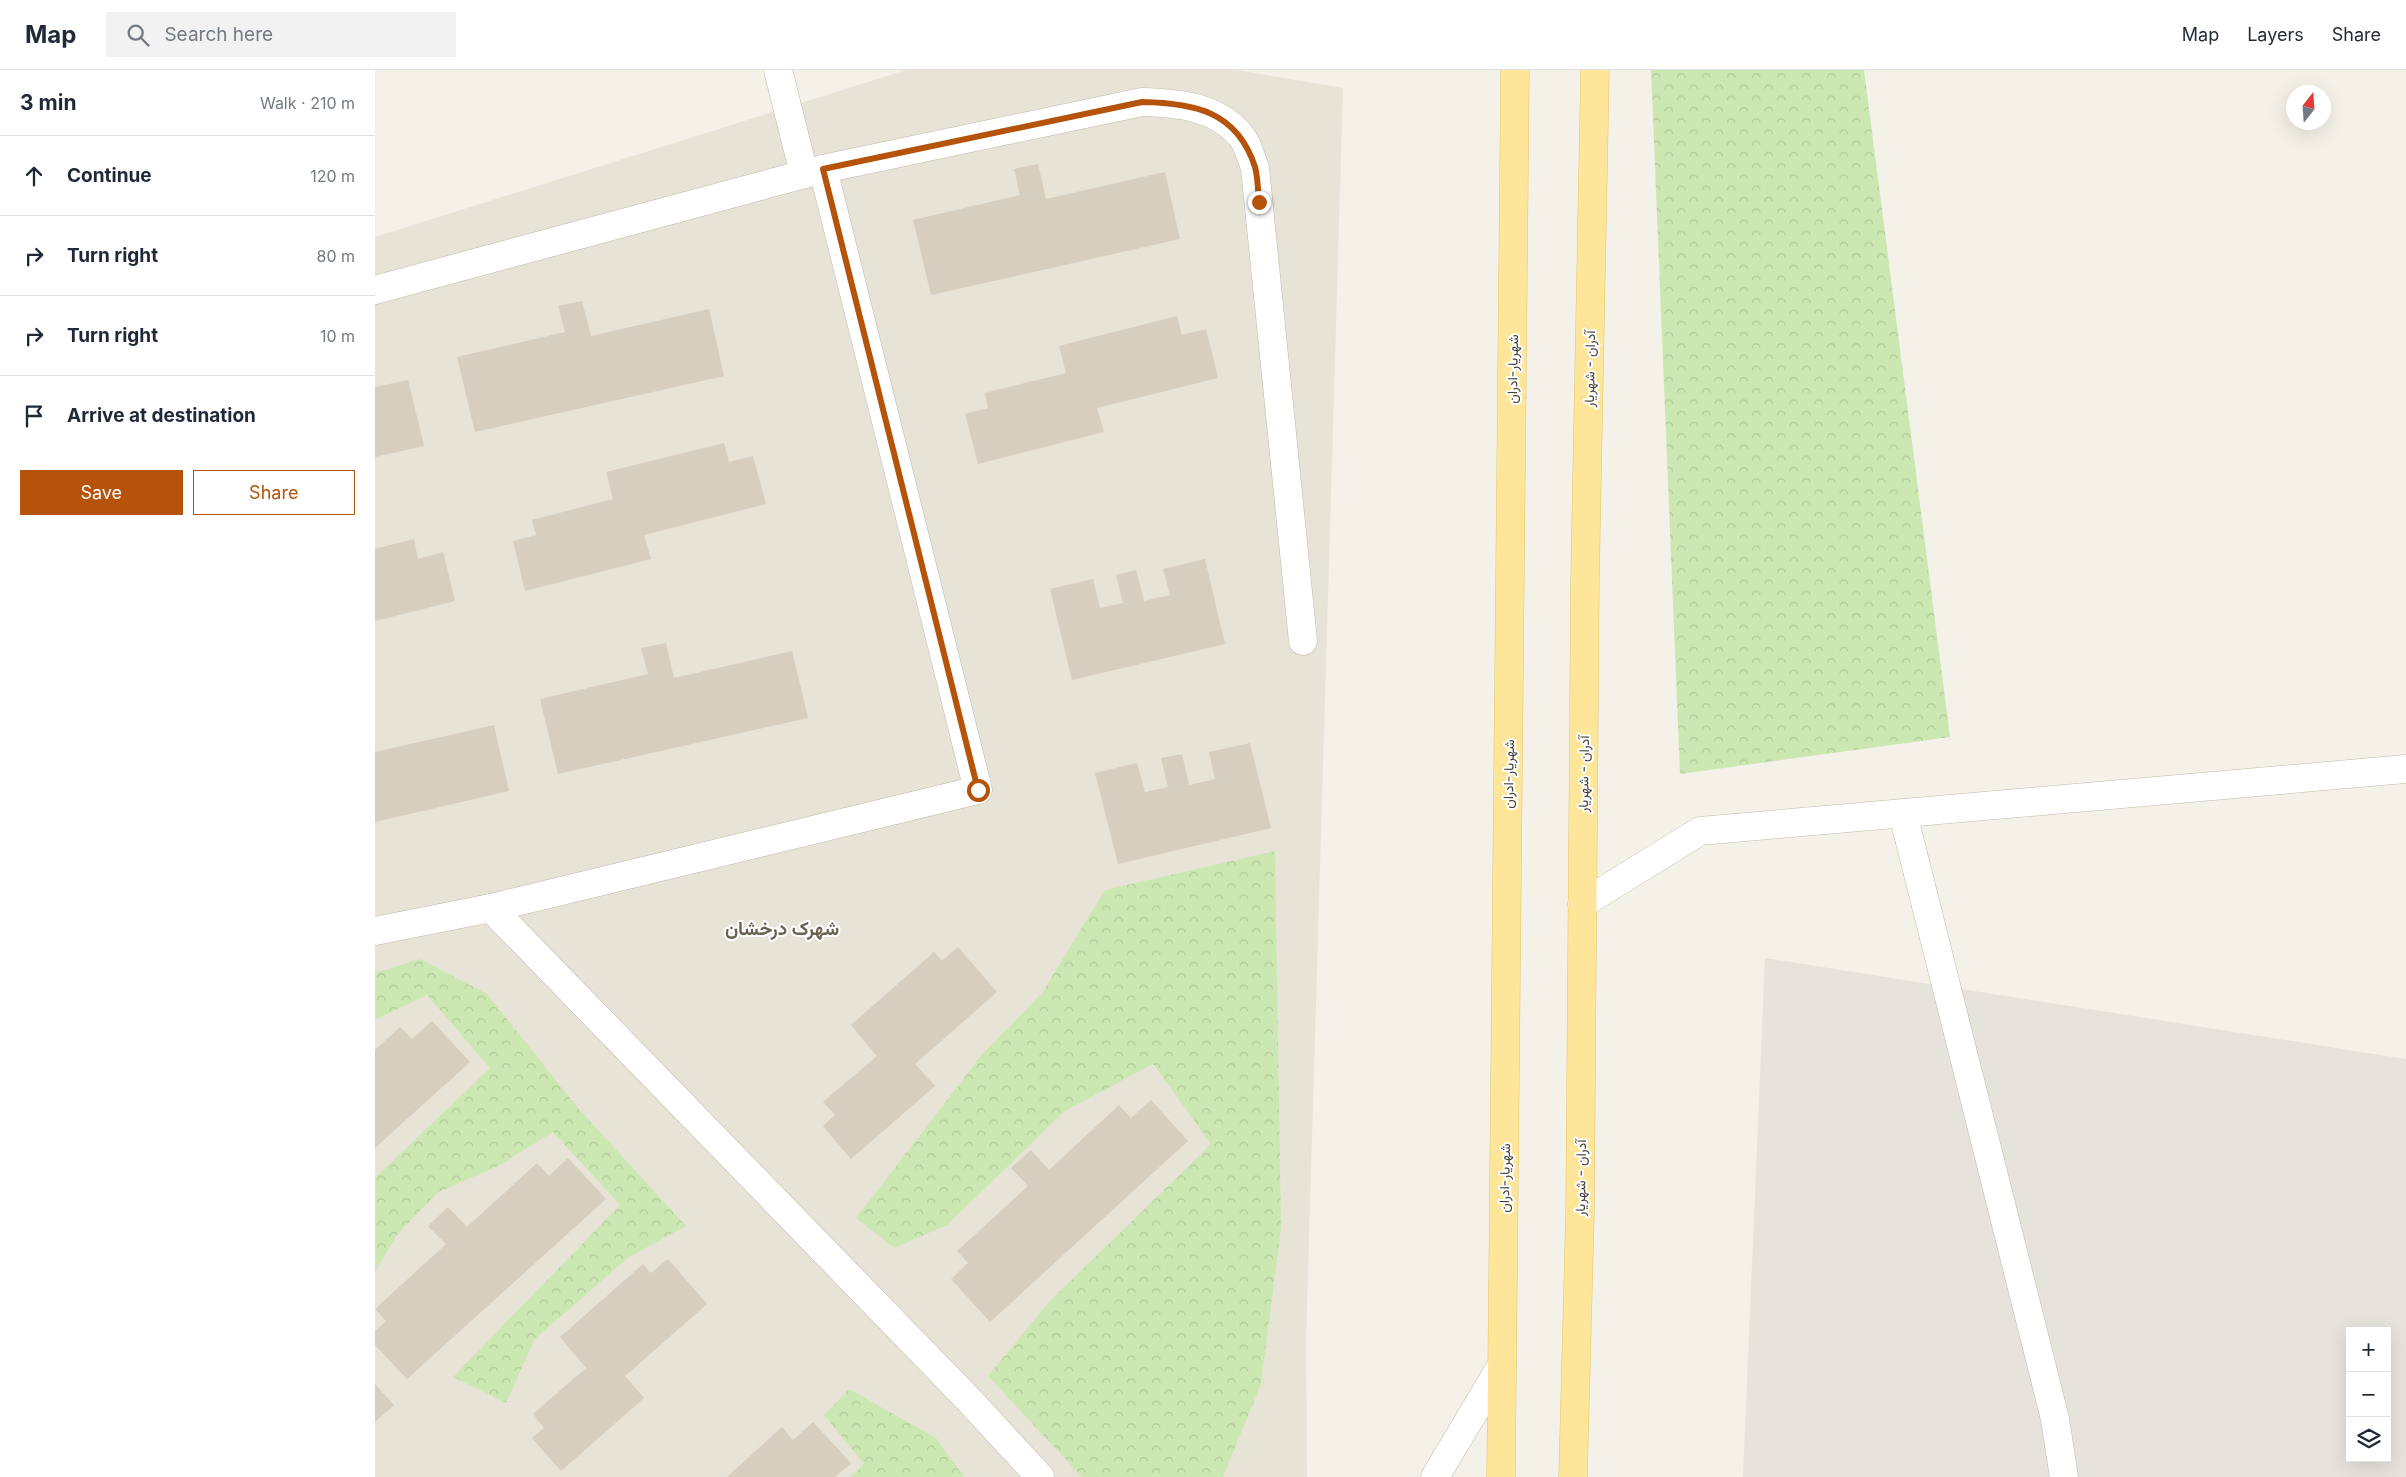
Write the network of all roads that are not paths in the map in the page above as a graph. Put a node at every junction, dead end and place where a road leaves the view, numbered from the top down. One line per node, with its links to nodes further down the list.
1 (779, 70): 4 (street)
2 (1515, 70): 12 (main road, شهریار-ادران)
3 (1595, 70): 9 (main road, آدران - شهریار)
4 (813, 171): 5 (street); 6 (street); 10 (street)
5 (375, 290)
6 (1303, 641)
7 (2406, 769): 8 (street)
8 (1903, 814): 9 (street); 17 (street)
9 (1582, 904): 16 (main road, آدران - شهریار)
10 (491, 908): 11 (street); 13 (street)
11 (375, 931)
12 (1502, 1365): 14 (street); 15 (main road, شهریار-ادران)
13 (1040, 1477)
14 (1435, 1477)
15 (1501, 1477)
16 (1573, 1477)
17 (2064, 1477)

